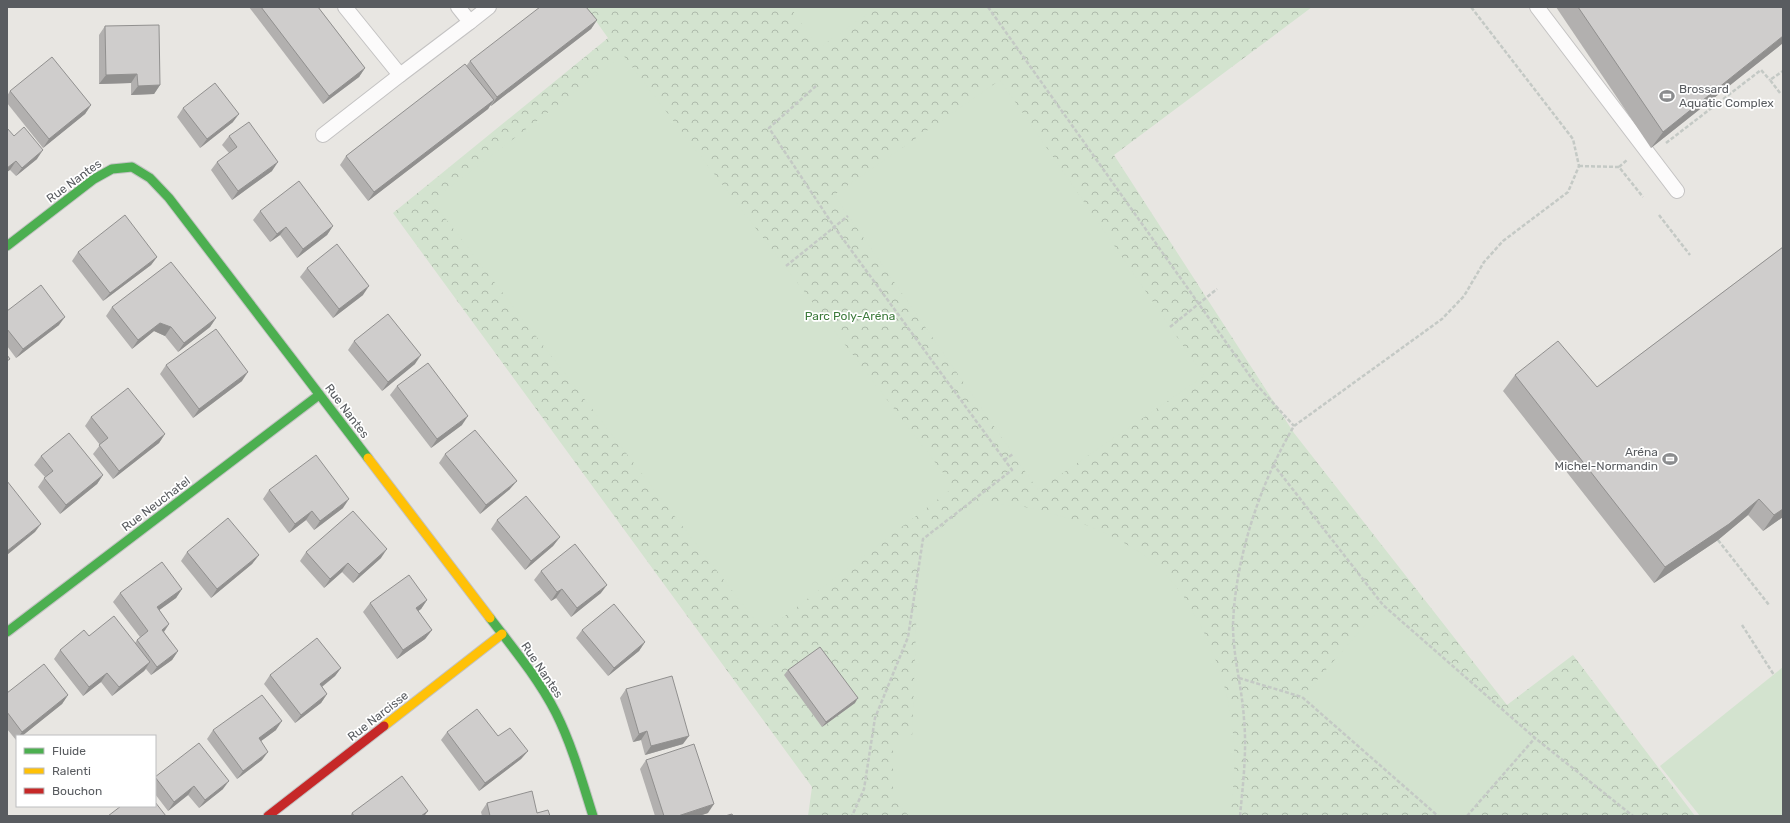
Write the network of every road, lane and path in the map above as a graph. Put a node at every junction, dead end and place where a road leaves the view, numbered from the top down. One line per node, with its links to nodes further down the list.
1 (345, 7): 9 (lane)
2 (458, 7): 7 (lane)
3 (490, 7): 7 (lane)
4 (988, 7): 27 (path)
5 (1471, 7): 16 (path)
6 (1537, 7): 18 (lane)
7 (470, 22): 9 (lane)
8 (1783, 71): 10 (path)
9 (400, 75): 13 (lane)
10 (1770, 80): 12 (path); 14 (path)
11 (816, 86): 22 (path)
12 (1780, 93)
13 (323, 135)
14 (1663, 145)
15 (1632, 156): 17 (path)
16 (1579, 166): 17 (path); 30 (path)
17 (1619, 167): 19 (path)
18 (1677, 191)
19 (1643, 196)
20 (1659, 215): 24 (path)
21 (848, 216): 22 (path)
22 (835, 228): 25 (path); 32 (path)
23 (7, 246): 29 (street, Rue Nantes)
24 (1690, 255)
25 (786, 266)
26 (1217, 289): 27 (path)
27 (1199, 305): 28 (path); 30 (path)
28 (1170, 327)
29 (319, 395): 37 (street, Rue Neuchatel); 38 (street, Rue Nantes)
30 (1294, 426): 33 (path)
31 (1013, 454): 32 (path)
32 (1004, 460): 44 (path)
33 (1273, 464): 40 (path); 41 (path)
34 (1718, 540): 35 (path)
35 (1769, 605)
36 (1742, 626): 39 (path)
37 (7, 632)
38 (502, 634): 42 (street, Rue Narcisse); 43 (street, Rue Nantes)
39 (1774, 675)
40 (1238, 678): 45 (path); 46 (path)
41 (1535, 738): 47 (path); 48 (path)
42 (268, 816)
43 (593, 816)
44 (852, 816)
45 (1240, 816)
46 (1438, 816)
47 (1467, 816)
48 (1633, 816)

